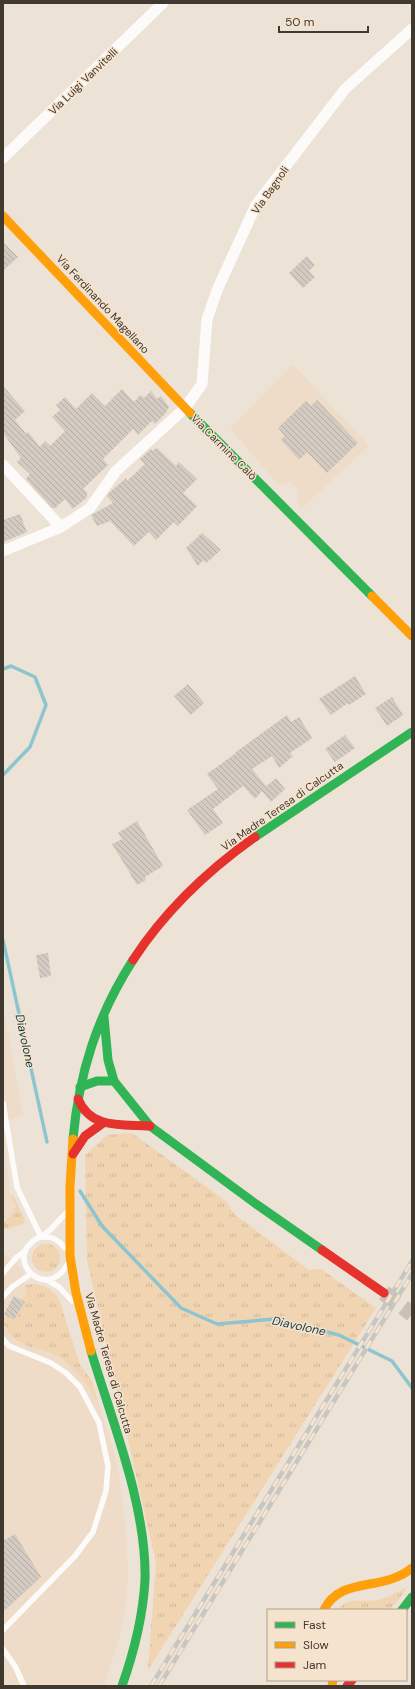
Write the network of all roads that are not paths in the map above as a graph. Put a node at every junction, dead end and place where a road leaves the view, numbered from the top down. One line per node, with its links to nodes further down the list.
1 (163, 3): 3 (street, Via Luigi Vanvitelli)
2 (412, 29): 5 (street, Via Bagnoli)
3 (3, 158)
4 (3, 216): 5 (street, Via Ferdinando Magellano)
5 (185, 408): 7 (street, Via Carmine Calò); 9 (street, Via Carmine Calò)
6 (3, 465): 7 (street)
7 (61, 527): 8 (street, Via Carmine Calò)
8 (3, 551)
9 (412, 636)
10 (412, 732): 11 (street, Via Madre Teresa di Calcutta)
11 (104, 1014): 12 (street); 13 (street, Via Madre Teresa di Calcutta)
12 (114, 1081): 13 (street); 17 (street)
13 (80, 1087): 14 (street, Via Madre Teresa di Calcutta)
14 (78, 1099): 16 (street); 18 (street, Via Madre Teresa di Calcutta)
15 (3, 1103): 20 (lane)
16 (103, 1123): 17 (street); 18 (street)
17 (150, 1126): 26 (street)
18 (71, 1157): 19 (street, Via Madre Teresa di Calcutta)
19 (70, 1208): 20 (lane); 22 (street, Via Madre Teresa di Calcutta)
20 (41, 1237): 21 (lane); 22 (lane)
21 (25, 1252): 23 (lane); 24 (lane)
22 (70, 1258): 25 (lane); 28 (street, Via Madre Teresa di Calcutta)
23 (3, 1273)
24 (31, 1274): 25 (lane); 27 (lane)
25 (47, 1280): 28 (lane)
26 (384, 1293)
27 (3, 1297)
28 (80, 1311): 37 (street, Via Madre Teresa di Calcutta)
29 (3, 1339): 34 (lane)
30 (412, 1568): 31 (street)
31 (329, 1599): 32 (street); 33 (street)
32 (324, 1609)
33 (327, 1609)
34 (3, 1630)
35 (3, 1649): 36 (lane)
36 (24, 1686)
37 (122, 1686)

